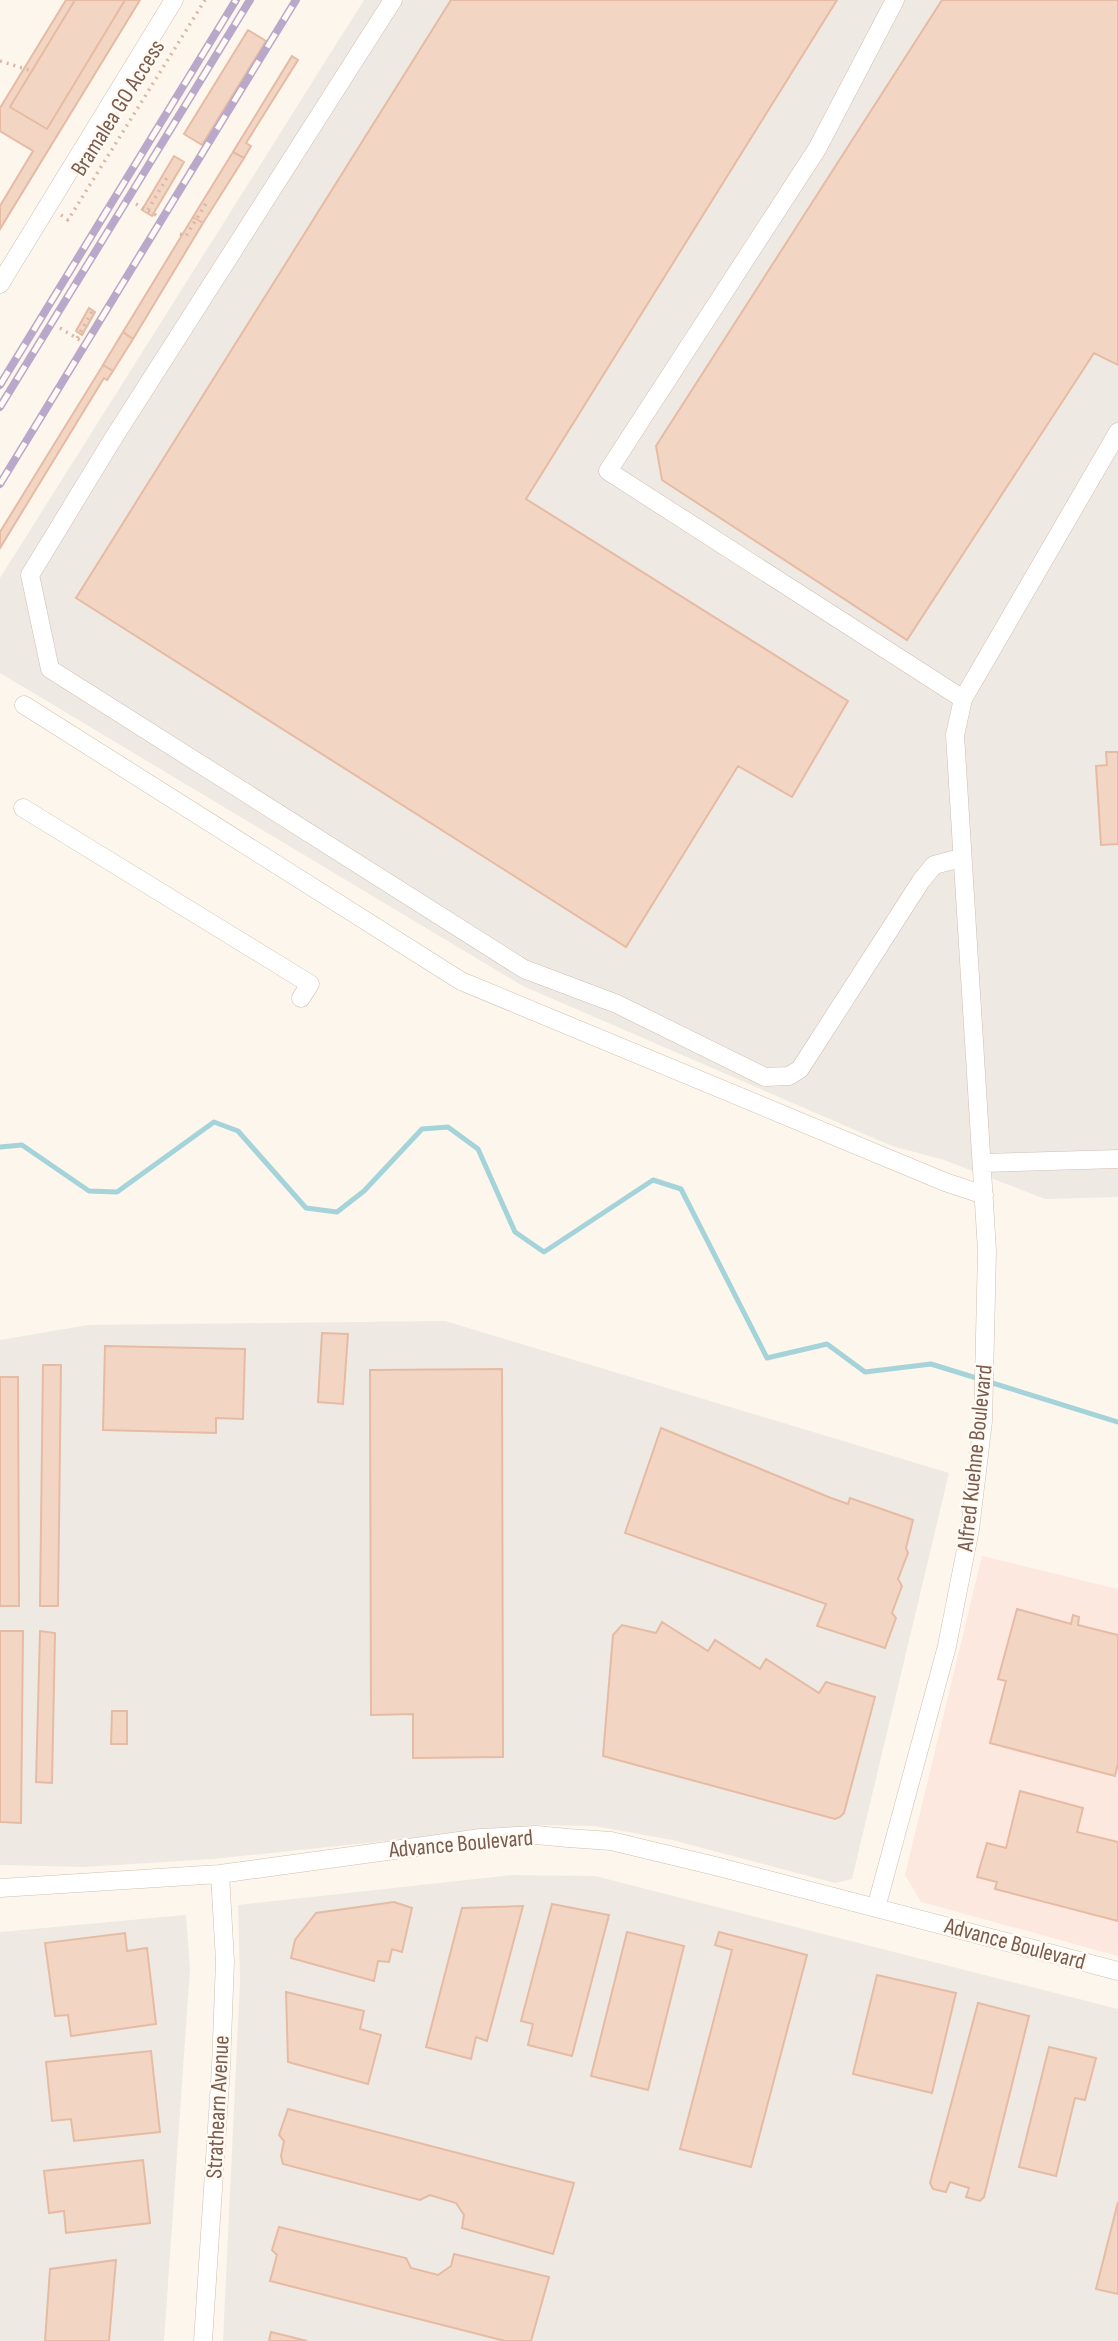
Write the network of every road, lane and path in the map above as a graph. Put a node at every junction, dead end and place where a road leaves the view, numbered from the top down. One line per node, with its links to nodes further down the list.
1 (174, 0): 14 (street)
2 (205, 0): 10 (path, Bramalea GO Access)
3 (393, 0): 23 (street)
4 (895, 0): 20 (street)
5 (0, 61): 6 (path)
6 (32, 71)
7 (169, 174): 11 (path)
8 (208, 200): 13 (path)
9 (136, 204): 11 (path)
10 (55, 211)
11 (148, 211): 12 (path)
12 (159, 217)
13 (180, 234)
14 (0, 284)
15 (94, 308): 17 (path)
16 (60, 328): 17 (path)
17 (77, 338): 18 (path)
18 (83, 342)
19 (1118, 432): 20 (street, Alfred Kuehne Boulevard)
20 (963, 699): 23 (street, Alfred Kuehne Boulevard)
21 (24, 705): 27 (street)
22 (23, 808): 24 (street)
23 (961, 858): 26 (street, Alfred Kuehne Boulevard)
24 (301, 998)
25 (1118, 1159): 26 (street)
26 (982, 1163): 27 (street, Alfred Kuehne Boulevard)
27 (984, 1195): 30 (street, Alfred Kuehne Boulevard)
28 (220, 1874): 29 (street, Advance Boulevard); 30 (street, Advance Boulevard); 32 (street, Strathearn Avenue)
29 (0, 1888)
30 (876, 1908): 31 (street, Advance Boulevard)
31 (1118, 1971)
32 (203, 2341)

